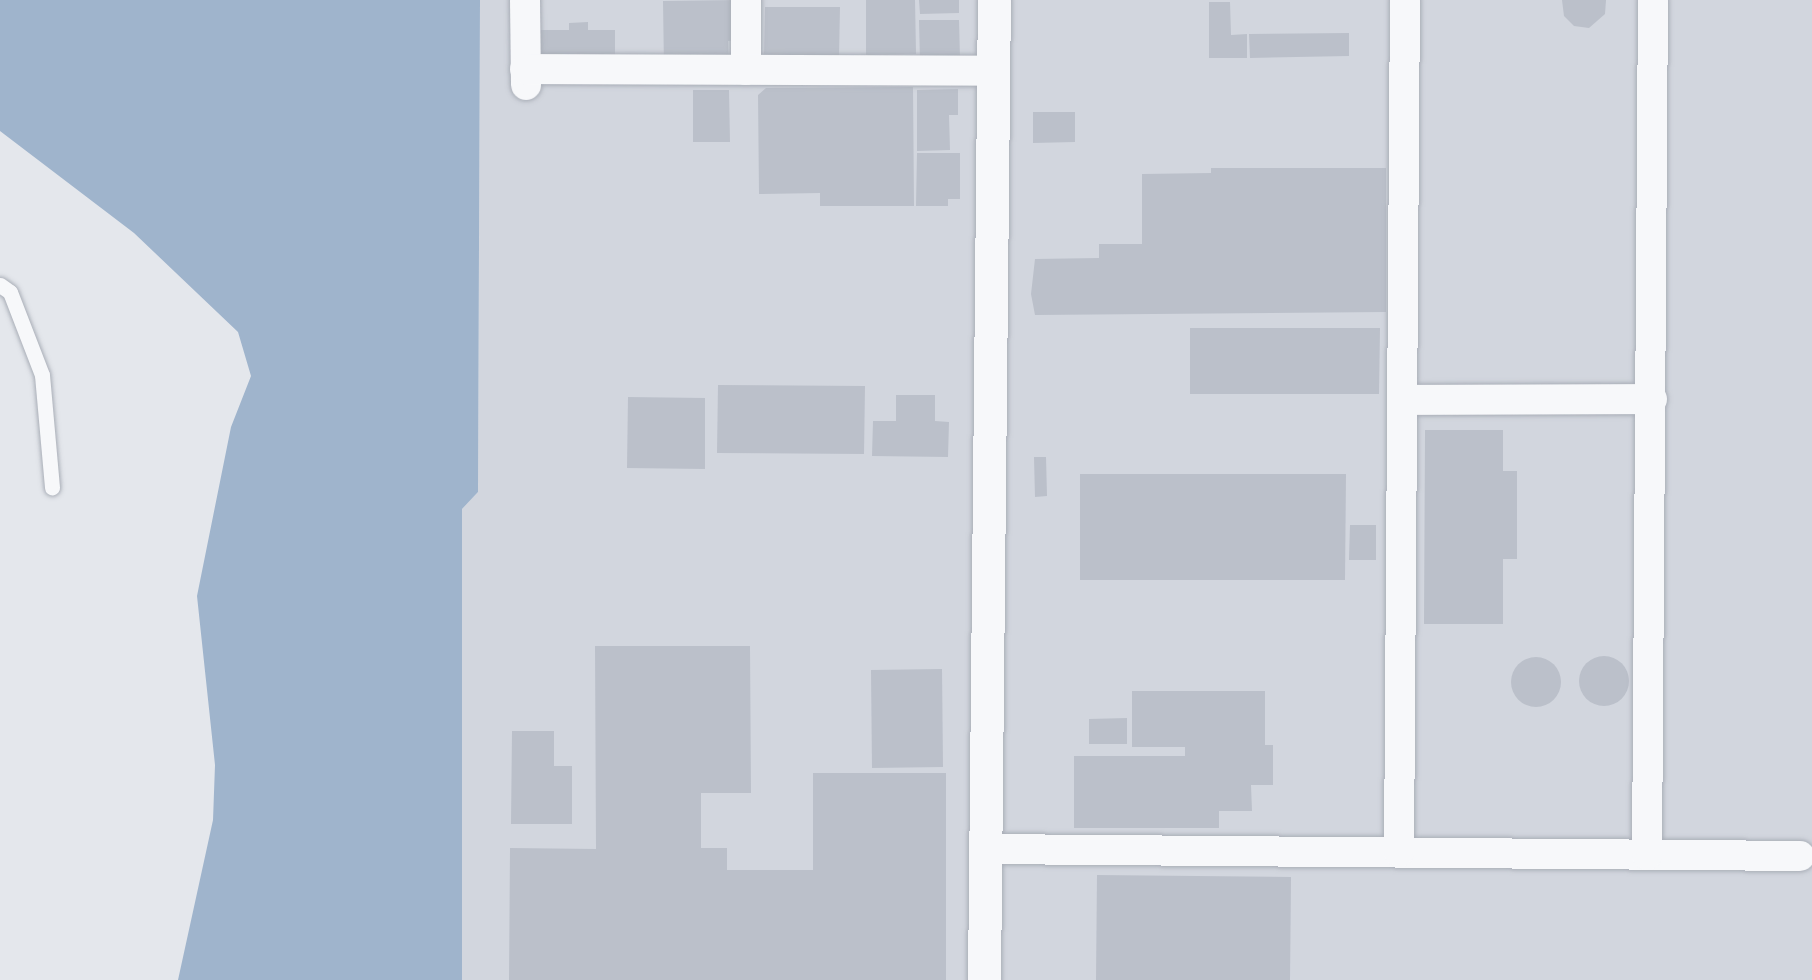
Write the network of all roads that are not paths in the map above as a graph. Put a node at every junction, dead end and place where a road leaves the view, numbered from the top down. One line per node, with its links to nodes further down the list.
1 (525, 0): 6 (street)
2 (746, 0): 6 (street)
3 (994, 0): 7 (street)
4 (1405, 0): 10 (street)
5 (1653, 0): 9 (street)
6 (746, 70): 7 (street)
7 (993, 71): 12 (street)
8 (0, 285): 11 (lane)
9 (1652, 399): 10 (street); 14 (street)
10 (1402, 400): 13 (street)
11 (52, 488)
12 (985, 849): 13 (street); 16 (street)
13 (1399, 852): 14 (street)
14 (1647, 855): 15 (street)
15 (1800, 856)
16 (984, 980)

